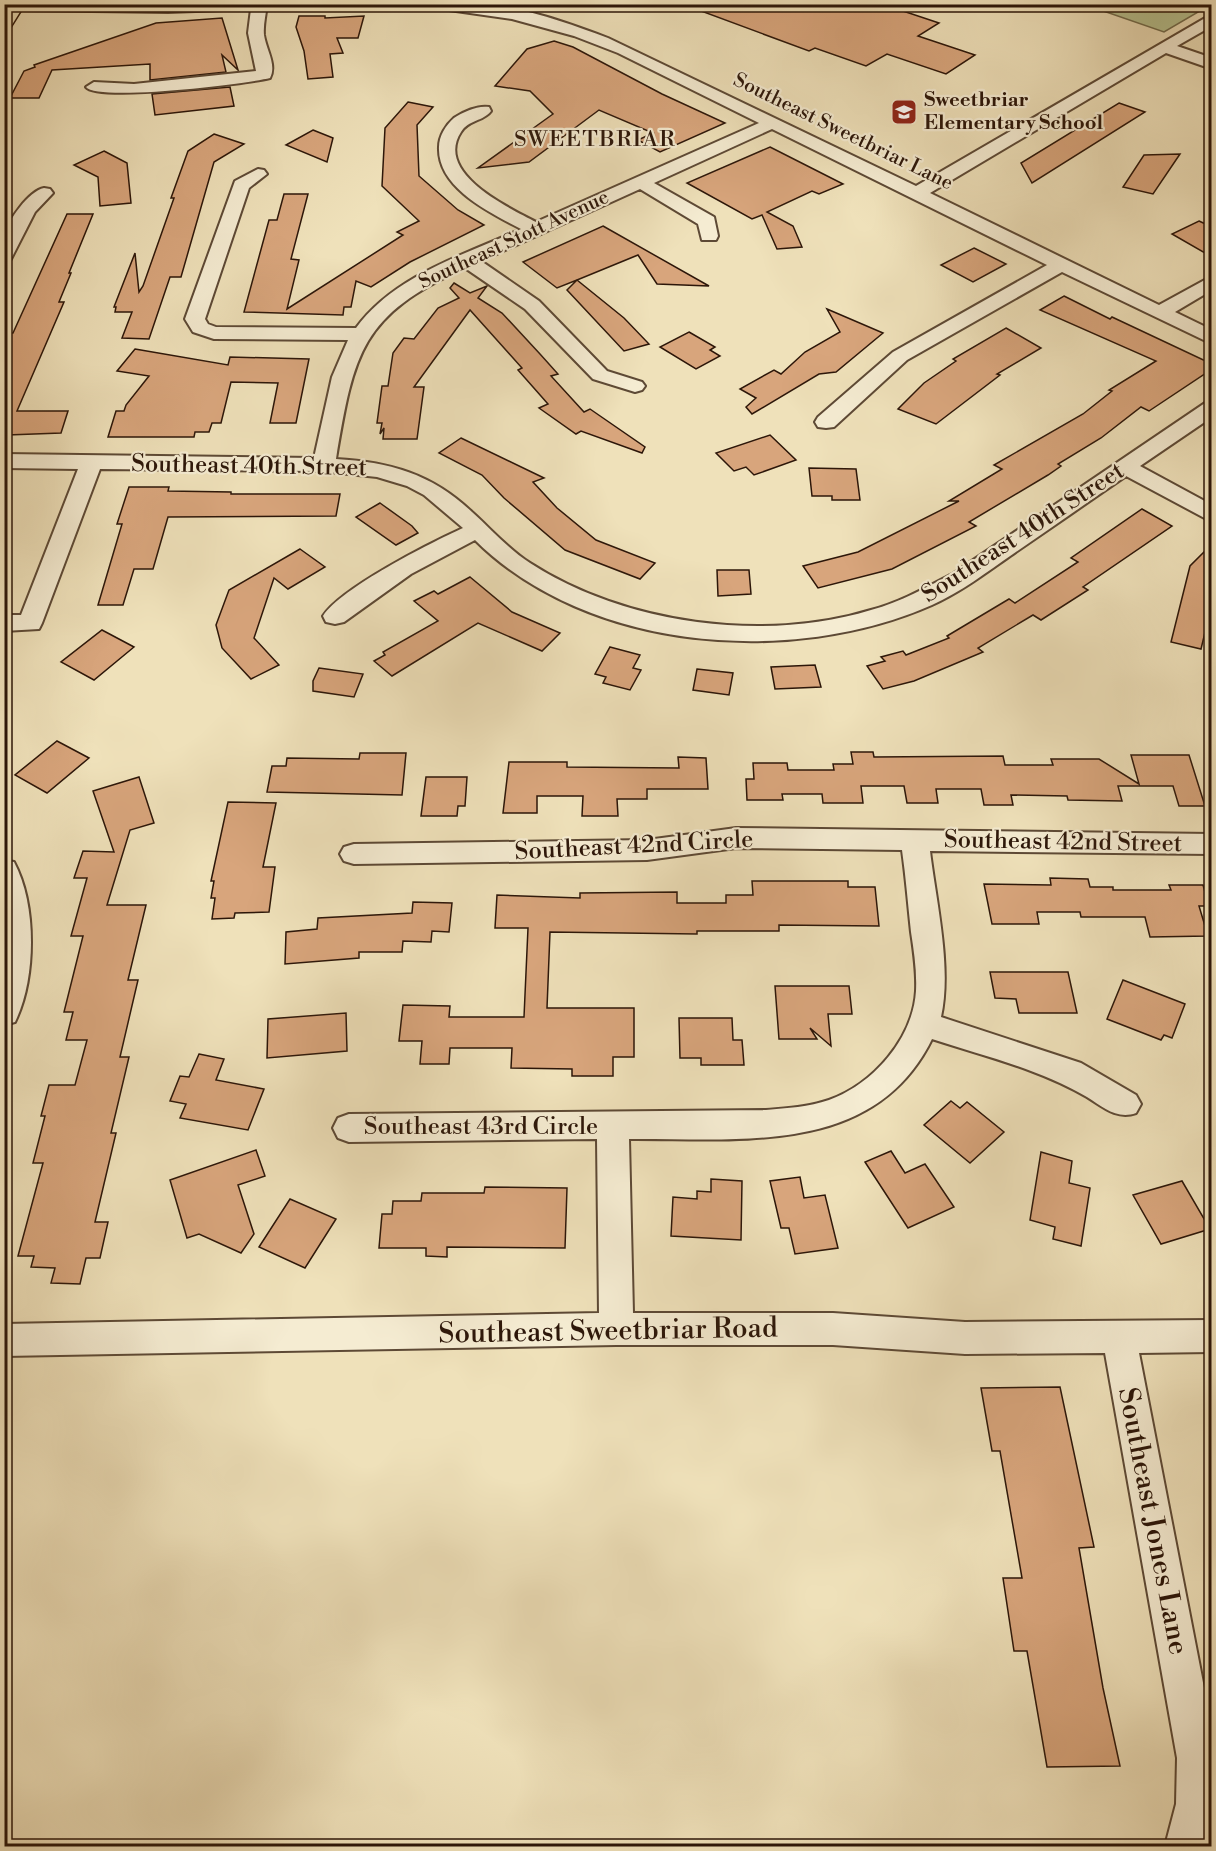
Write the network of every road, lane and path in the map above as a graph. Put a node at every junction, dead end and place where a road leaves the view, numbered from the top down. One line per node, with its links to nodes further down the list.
1 (254, 4): 4 (street)
2 (260, 4): 9 (street)
3 (442, 4): 11 (street, Southeast Sweetbriar Lane)
4 (16, 5): 6 (main road)
5 (1212, 19): 7 (street)
6 (4, 24)
7 (1164, 47): 8 (street); 15 (street)
8 (1212, 64)
9 (94, 87)
10 (483, 111): 16 (street)
11 (772, 123): 13 (street, Southeast Stott Avenue); 15 (street, Southeast Sweetbriar Lane)
12 (258, 174): 23 (street)
13 (640, 182): 16 (street, Southeast Stott Avenue); 17 (street)
14 (44, 193): 18 (street)
15 (916, 194): 20 (street, Southeast Sweetbriar Lane)
16 (533, 228): 19 (street, Southeast Stott Avenue)
17 (709, 236)
18 (4, 255)
19 (466, 260): 23 (street, Southeast Stott Avenue); 25 (street)
20 (1062, 264): 22 (street, Southeast Sweetbriar Lane); 27 (street)
21 (1212, 282): 22 (street)
22 (1161, 312): 24 (street, Southeast Sweetbriar Lane)
23 (359, 334): 30 (street, Southeast Stott Avenue)
24 (1212, 338)
25 (635, 386)
26 (1212, 408): 31 (street, Southeast 40th Street)
27 (826, 422)
28 (4, 461): 29 (street, Southeast 40th Street)
29 (91, 463): 30 (street, Southeast 40th Street); 35 (street)
30 (324, 465): 33 (street, Southeast 40th Street)
31 (1125, 467): 32 (street); 33 (street, Southeast 40th Street)
32 (1212, 514)
33 (476, 531): 34 (street)
34 (335, 616)
35 (4, 623)
36 (915, 841): 37 (street, Southeast 42nd Street); 38 (street, Southeast 42nd Circle); 41 (street)
37 (1212, 844)
38 (354, 854)
39 (4, 870): 40 (street)
40 (4, 1013)
41 (926, 1024): 42 (street); 43 (street, Southeast 43rd Circle)
42 (1125, 1104)
43 (613, 1127): 44 (street, Southeast 43rd Circle); 45 (street)
44 (348, 1128)
45 (616, 1329): 47 (street, Southeast Sweetbriar Road); 48 (street, Southeast Sweetbriar Road)
46 (1212, 1336): 47 (street, Southeast Sweetbriar Road)
47 (1119, 1337): 49 (street, Southeast Jones Lane)
48 (4, 1340)
49 (1186, 1846)

